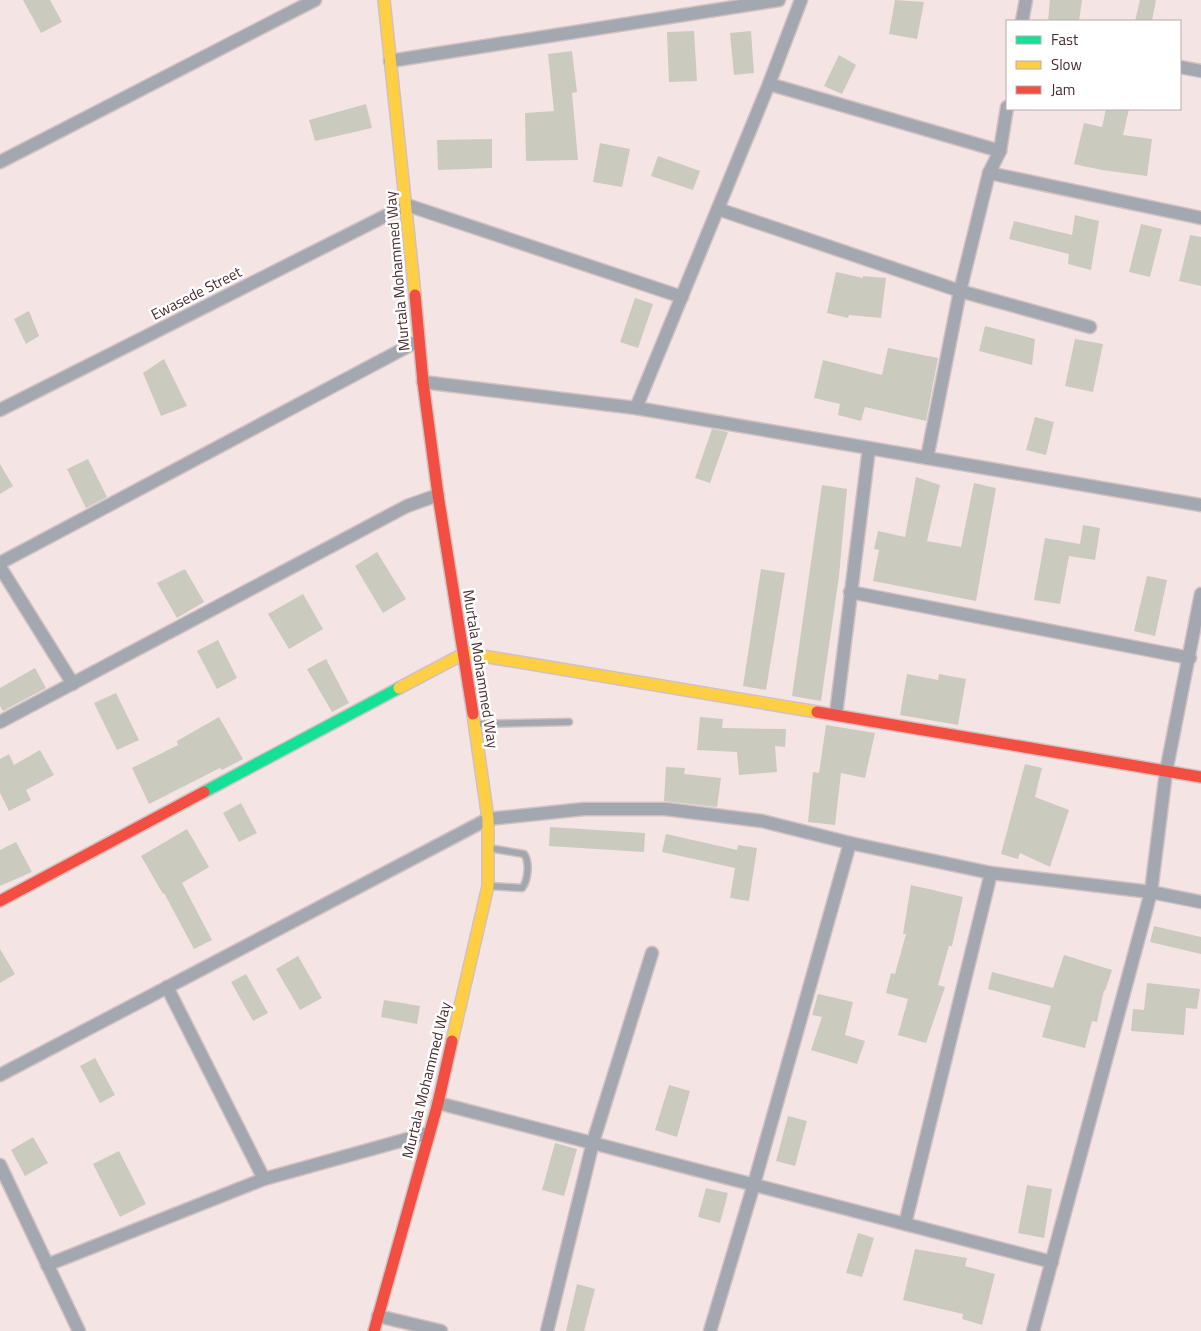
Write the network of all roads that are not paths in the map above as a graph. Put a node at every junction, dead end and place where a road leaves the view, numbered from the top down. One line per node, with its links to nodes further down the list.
1 (315, 0): 13 (street)
2 (384, 0): 7 (street, Murtala Mohammed Way)
3 (779, 0): 7 (street)
4 (801, 0): 10 (street)
5 (1026, 0): 6 (street)
6 (1022, 20)
7 (390, 61): 15 (street, Murtala Mohammed Way)
8 (1181, 67): 9 (street)
9 (1201, 71)
10 (769, 84): 12 (street); 16 (street)
11 (1007, 110): 12 (street)
12 (1000, 151): 14 (street)
13 (0, 162)
14 (989, 173): 17 (street); 18 (street)
15 (407, 205): 19 (street); 21 (street, Murtala Mohammed Way); 24 (street, Ewasede Street)
16 (718, 209): 18 (street); 19 (street)
17 (1201, 218)
18 (960, 291): 20 (street); 26 (street)
19 (682, 297): 23 (street)
20 (1090, 327)
21 (418, 341): 22 (street, Murtala Mohammed Way); 29 (street)
22 (423, 382): 23 (street); 27 (street, Murtala Mohammed Way)
23 (636, 408): 25 (street)
24 (0, 410)
25 (869, 448): 26 (street); 31 (street)
26 (926, 458): 28 (street)
27 (438, 495): 33 (street, Murtala Mohammed Way); 35 (street)
28 (1201, 505)
29 (0, 563)
30 (0, 567): 35 (street)
31 (850, 592): 34 (street); 36 (street)
32 (1201, 594): 34 (street)
33 (465, 653): 36 (street); 39 (street, Murtala Mohammed Way); 48 (street)
34 (1190, 658): 40 (street)
35 (73, 684): 37 (street)
36 (836, 714): 40 (street)
37 (0, 722)
38 (569, 722): 39 (lane)
39 (474, 724): 42 (street, Murtala Mohammed Way)
40 (1166, 772): 41 (street); 47 (street)
41 (1201, 777)
42 (488, 819): 43 (street); 44 (street, Murtala Mohammed Way); 51 (street)
43 (850, 843): 45 (street); 58 (street)
44 (489, 848): 46 (street, Murtala Mohammed Way); 46 (lane)
45 (991, 873): 47 (street); 59 (street)
46 (488, 886): 53 (street, Murtala Mohammed Way)
47 (1151, 892): 49 (street); 60 (street)
48 (0, 901)
49 (1201, 902)
50 (652, 953): 55 (street)
51 (167, 987): 52 (street); 57 (street)
52 (0, 1075)
53 (438, 1103): 54 (street, Murtala Mohammed Way); 55 (street)
54 (429, 1133): 57 (street); 62 (street, Murtala Mohammed Way)
55 (593, 1142): 58 (street); 66 (street)
56 (0, 1164): 61 (street)
57 (264, 1179): 61 (street)
58 (754, 1184): 59 (street); 67 (street)
59 (905, 1224): 60 (street)
60 (1052, 1262): 68 (street)
61 (47, 1265): 63 (street)
62 (378, 1316): 64 (street, Murtala Mohammed Way); 65 (street)
63 (79, 1331)
64 (374, 1331)
65 (441, 1331)
66 (547, 1331)
67 (710, 1331)
68 (1033, 1331)

